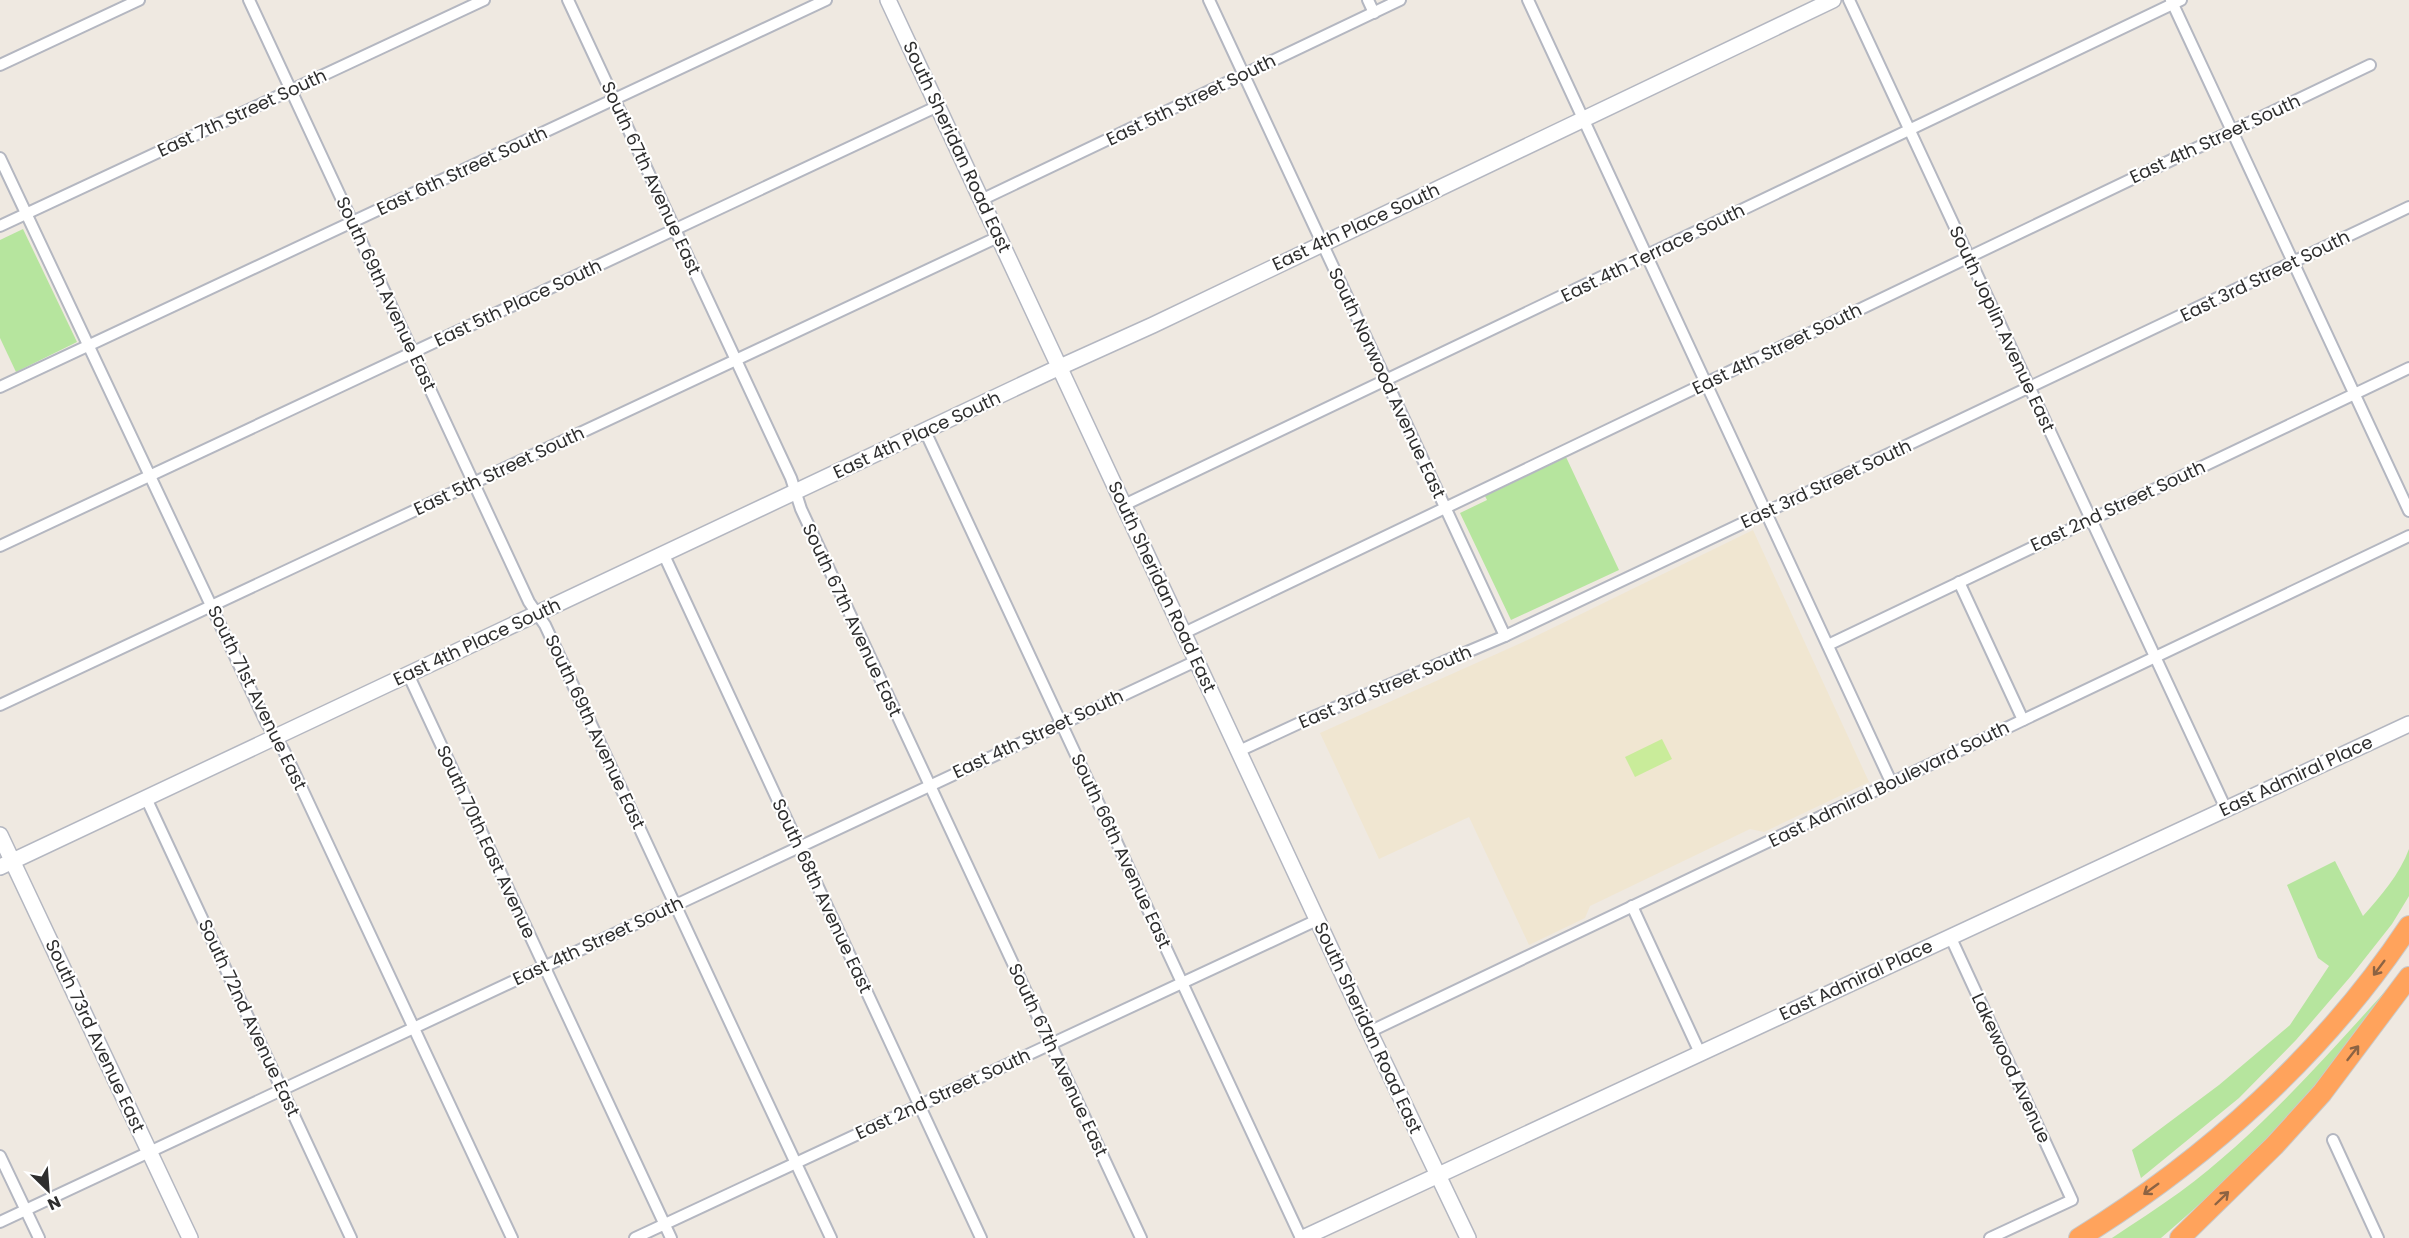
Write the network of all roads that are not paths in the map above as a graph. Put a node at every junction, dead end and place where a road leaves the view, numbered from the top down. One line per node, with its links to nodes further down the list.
1 (139, 0): 15 (street)
2 (249, 0): 18 (street, South 69th Avenue East)
3 (484, 0): 18 (street, East 7th Street South)
4 (568, 0): 19 (street, South 67th Avenue East)
5 (826, 0): 19 (street, East 6th Street South)
6 (888, 0): 20 (main road, South Sheridan Road East)
7 (1209, 0): 17 (street, South Norwood Avenue East)
8 (1368, 0): 14 (street)
9 (1400, 0): 14 (street, East 5th Street South)
10 (1528, 0): 21 (street)
11 (1833, 0): 21 (main road, East 4th Place South)
12 (1849, 0): 22 (street, South Joplin Avenue East)
13 (2175, 1): 22 (street, East 4th Terrace South); 23 (street)
14 (1374, 12): 17 (street, East 5th Street South)
15 (0, 65)
16 (2370, 65): 23 (street, East 4th Street South)
17 (1244, 75): 25 (street, East 5th Street South); 32 (street, South Norwood Avenue East)
18 (290, 90): 27 (street, East 7th Street South); 28 (street, South 69th Avenue East)
19 (615, 99): 28 (street, East 6th Street South); 30 (street, South 67th Avenue East)
20 (938, 106): 25 (main road, South Sheridan Road East); 30 (street, East 5th Place South)
21 (1584, 118): 32 (main road, East 4th Place South); 33 (street)
22 (1910, 131): 33 (street, East 4th Terrace South); 34 (street, South Joplin Avenue East)
23 (2232, 131): 34 (street, East 4th Street South); 35 (street)
24 (0, 158): 27 (street, South 71st Avenue East)
25 (981, 200): 31 (main road, South Sheridan Road East)
26 (2409, 207): 35 (street, East 3rd Street South)
27 (26, 214): 29 (street, East 7th Street South); 36 (street, South 71st Avenue East)
28 (353, 222): 36 (street, East 6th Street South); 37 (street, South 69th Avenue East)
29 (0, 226)
30 (675, 229): 37 (street, East 5th Place South); 38 (street, South 67th Avenue East)
31 (998, 237): 38 (street, East 5th Street South); 39 (main road, South Sheridan Road East)
32 (1322, 243): 39 (main road, East 4th Place South); 41 (street, South Norwood Avenue East)
33 (1647, 255): 41 (street, East 4th Terrace South); 42 (street)
34 (1968, 257): 42 (street, East 4th Street South); 44 (street, South Joplin Avenue East)
35 (2293, 262): 44 (street, East 3rd Street South); 45 (street)
36 (89, 345): 43 (street, East 6th Street South); 47 (street, South 71st Avenue East)
37 (413, 352): 47 (street, East 5th Place South); 48 (street, South 69th Avenue East)
38 (736, 360): 48 (street, East 5th Street South); 49 (street, South 67th Avenue East)
39 (1060, 367): 46 (main road, East 4th Place South); 50 (main road, South Sheridan Road East)
40 (2409, 368): 45 (street, East 2nd Street South)
41 (1385, 380): 50 (street, East 4th Terrace South); 51 (street, South Norwood Avenue East)
42 (1706, 383): 51 (street, East 4th Street South); 52 (street)
43 (0, 387)
44 (2030, 388): 52 (street, East 3rd Street South); 54 (street, South Joplin Avenue East)
45 (2354, 394): 53 (street); 54 (street, East 2nd Street South)
46 (925, 431): 49 (main road, East 4th Place South); 69 (street, South 66th Avenue East)
47 (150, 475): 56 (street, East 5th Place South); 59 (street, South 71st Avenue East)
48 (474, 483): 59 (street, East 5th Street South); 60 (street, South 69th Avenue East)
49 (796, 492): 57 (main road, East 4th Place South); 74 (street, South 67th Avenue East)
50 (1124, 505): 61 (main road, South Sheridan Road East)
51 (1445, 508): 61 (street, East 4th Street South); 62 (street, South Norwood Avenue East)
52 (1766, 511): 62 (street, East 3rd Street South); 63 (street)
53 (2409, 511)
54 (2091, 519): 58 (street, East 2nd Street South); 64 (street, South Joplin Avenue East)
55 (2409, 536): 64 (street, East Admiral Boulevard South)
56 (0, 546)
57 (663, 554): 60 (main road, East 4th Place South); 78 (street, South 68th Avenue East)
58 (1959, 582): 63 (street, East 2nd Street South); 68 (street)
59 (212, 606): 67 (street, East 5th Street South); 71 (street, South 71st Avenue East)
60 (537, 614): 66 (main road, East 4th Place South); 80 (street, South 69th Avenue East)
61 (1184, 633): 65 (main road, South Sheridan Road East)
62 (1504, 636): 72 (street, East 3rd Street South)
63 (1828, 645): 73 (street)
64 (2154, 657): 68 (street, East Admiral Boulevard South); 76 (street, South Joplin Avenue East)
65 (1196, 661): 69 (street, East 4th Street South); 72 (main road, South Sheridan Road East)
66 (408, 674): 71 (main road, East 4th Place South); 85 (street, South 70th East Avenue)
67 (0, 705)
68 (2023, 720): 73 (street, East Admiral Boulevard South)
69 (1061, 723): 74 (street, East 4th Street South); 87 (street, South 66th Avenue East)
70 (2409, 724): 76 (main road, East Admiral Place)
71 (275, 737): 75 (main road, East 4th Place South); 88 (street, South 71st Avenue East)
72 (1239, 751): 82 (main road, South Sheridan Road East)
73 (1892, 784): 81 (street, East Admiral Boulevard South)
74 (930, 785): 78 (street, East 4th Street South); 90 (street, South 67th Avenue East)
75 (146, 798): 79 (main road, East 4th Place South); 92 (street, South 72nd Avenue East)
76 (2226, 809): 84 (main road, East Admiral Place)
77 (0, 835): 79 (main road, South 73rd Avenue East)
78 (799, 846): 80 (street, East 4th Street South); 93 (street, South 68th Avenue East)
79 (6, 864): 95 (main road, South 73rd Avenue East)
80 (676, 905): 85 (street, East 4th Street South); 97 (street, South 69th Avenue East)
81 (1632, 906): 89 (street, East Admiral Boulevard South); 91 (street)
82 (1317, 920): 87 (street, East 2nd Street South); 89 (main road, South Sheridan Road East)
83 (2409, 926): 114 (highway, one-way to 114)
84 (1950, 936): 91 (main road, East Admiral Place); 113 (street, Lakewood Avenue)
85 (544, 965): 88 (street, East 4th Street South); 101 (street, South 70th East Avenue)
86 (2409, 977): 115 (highway, one-way to 86)
87 (1182, 983): 90 (street, East 2nd Street South); 111 (street, South 66th Avenue East)
88 (413, 1027): 92 (street, East 4th Street South); 105 (street, South 71st Avenue East)
89 (1369, 1032): 98 (main road, South Sheridan Road East)
90 (1050, 1044): 93 (street, East 2nd Street South); 110 (street, South 67th Avenue East)
91 (1700, 1053): 98 (main road, East Admiral Place)
92 (282, 1088): 95 (street, East 4th Street South); 104 (street, South 72nd Avenue East)
93 (919, 1105): 97 (street, East 2nd Street South); 109 (street, South 68th Avenue East)
94 (2333, 1140): 116 (street)
95 (149, 1152): 99 (street, East 4th Street South); 103 (main road, South 73rd Avenue East)
96 (0, 1155): 99 (street)
97 (795, 1163): 101 (street, East 2nd Street South); 108 (street, South 69th Avenue East)
98 (1437, 1174): 111 (main road, East Admiral Place); 112 (main road, South Sheridan Road East)
99 (25, 1210): 100 (street, East 4th Street South); 102 (street)
100 (0, 1222)
101 (664, 1224): 106 (street, East 2nd Street South); 107 (street, South 70th East Avenue)
102 (39, 1238)
103 (190, 1238)
104 (351, 1238)
105 (512, 1238)
106 (635, 1238)
107 (671, 1238)
108 (831, 1238)
109 (981, 1238)
110 (1141, 1238)
111 (1302, 1238)
112 (1468, 1238)
113 (1990, 1238)
114 (2079, 1238)
115 (2180, 1238)
116 (2378, 1238)

